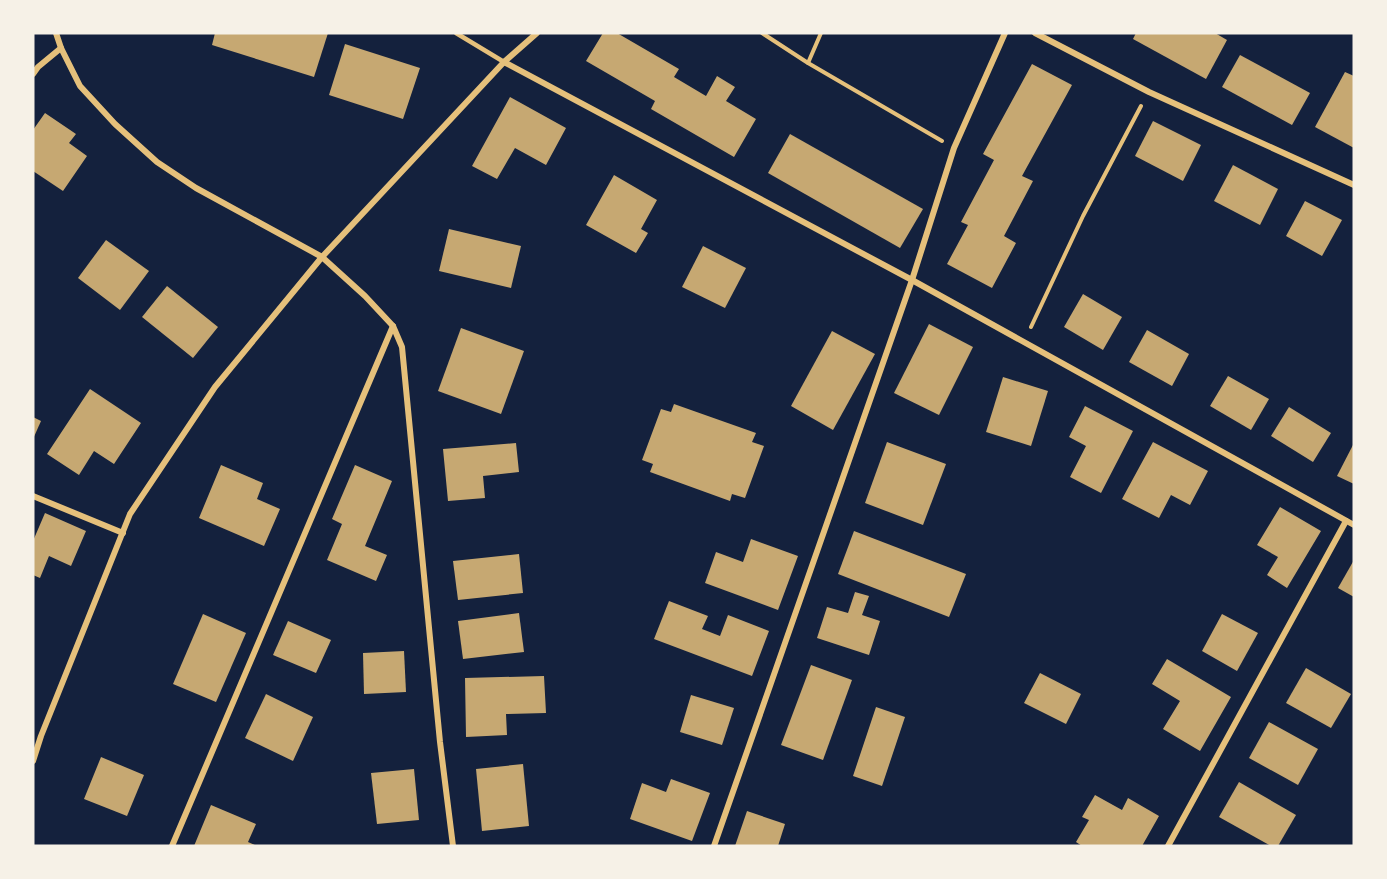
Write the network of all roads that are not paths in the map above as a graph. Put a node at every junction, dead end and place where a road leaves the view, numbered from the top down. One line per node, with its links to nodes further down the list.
1 (56, 33): 6 (street)
2 (456, 33): 7 (lane)
3 (537, 33): 7 (street)
4 (1005, 33): 11 (street)
5 (1035, 33): 9 (street)
6 (61, 48): 8 (street); 10 (street)
7 (504, 62): 10 (street); 11 (street)
8 (33, 74)
9 (1354, 184)
10 (322, 257): 12 (street); 16 (street)
11 (912, 280): 14 (street); 20 (street)
12 (393, 326): 18 (street); 19 (street)
13 (33, 496): 16 (street)
14 (1346, 521): 15 (street); 21 (street)
15 (1354, 525)
16 (123, 533): 17 (street)
17 (33, 761)
18 (172, 846)
19 (453, 846)
20 (714, 846)
21 (1168, 846)

